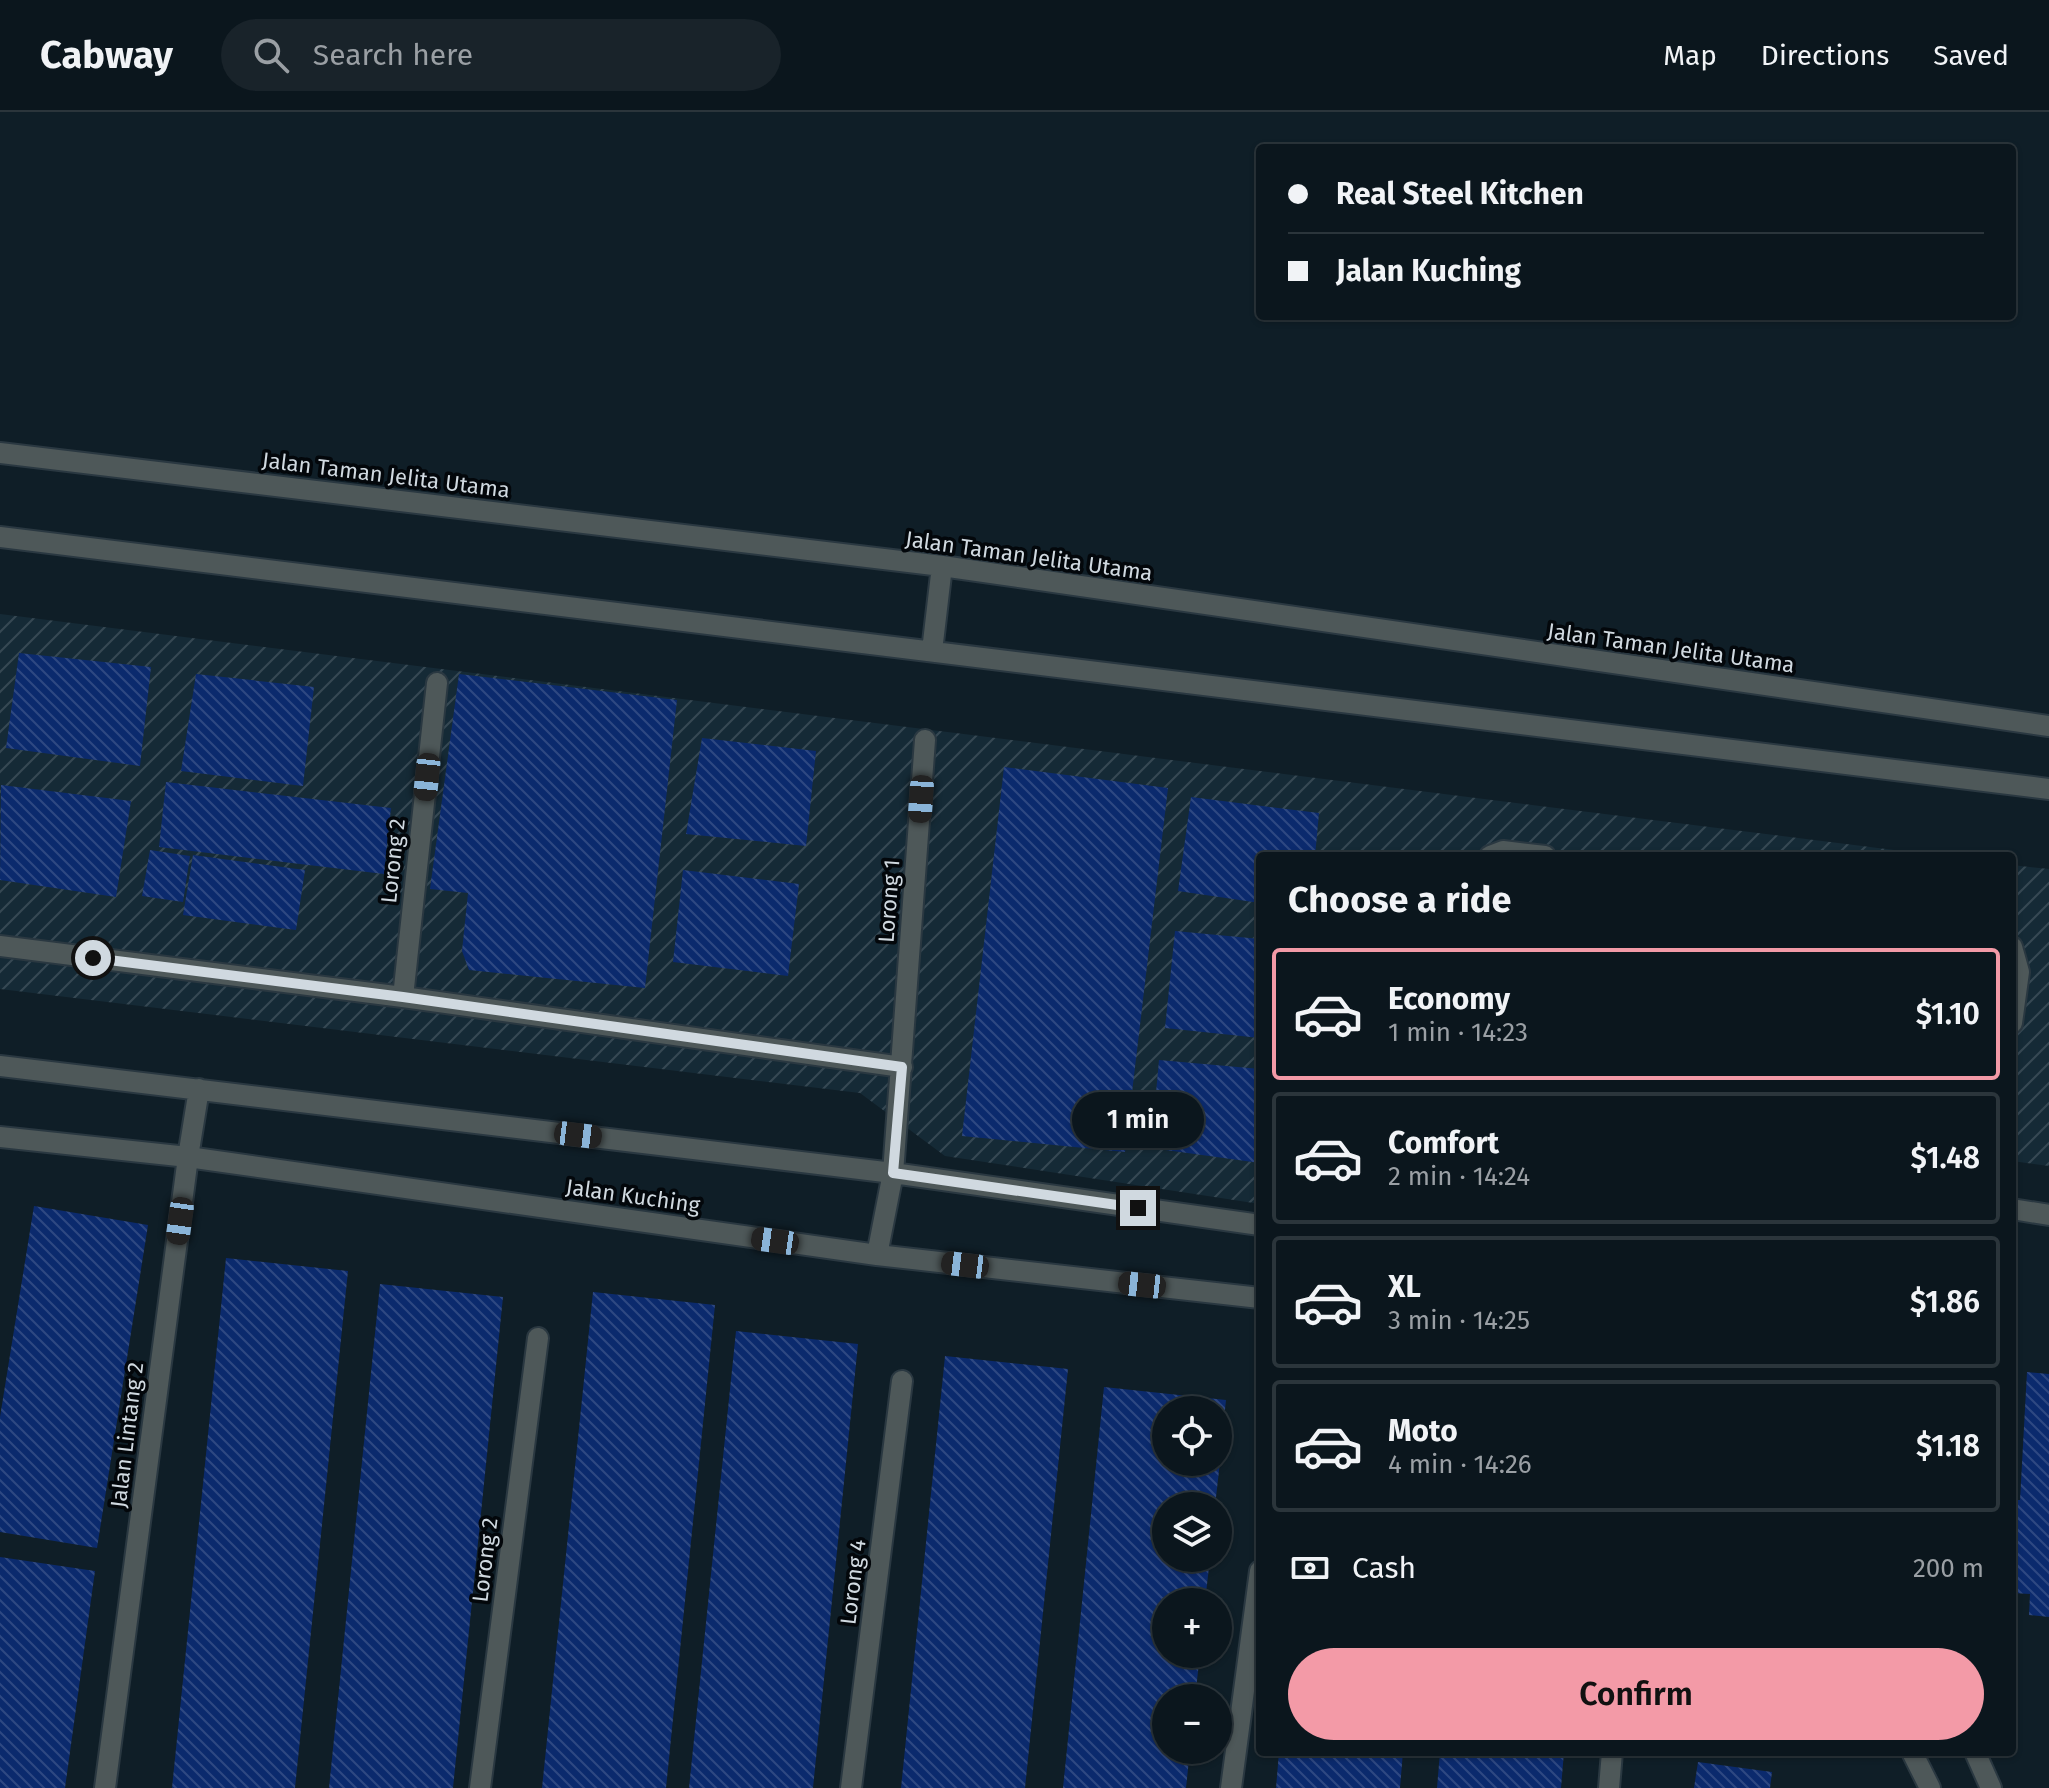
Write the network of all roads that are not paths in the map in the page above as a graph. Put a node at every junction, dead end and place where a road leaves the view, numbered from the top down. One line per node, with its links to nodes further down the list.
1 (0, 453): 3 (street, Jalan Taman Jelita Utama)
2 (0, 537): 4 (street)
3 (942, 566): 4 (street); 6 (street, Jalan Taman Jelita Utama)
4 (932, 651): 8 (street)
5 (437, 683): 12 (street, Lorong 2)
6 (2049, 726)
7 (925, 740): 14 (street, Lorong 1)
8 (2049, 789)
9 (0, 946): 12 (street)
10 (2016, 961): 11 (street)
11 (2016, 994)
12 (403, 997): 14 (street)
13 (0, 1066): 15 (street)
14 (902, 1067): 18 (street, Lorong 1)
15 (199, 1089): 17 (street, Jalan Lintang 2); 18 (street)
16 (0, 1137): 17 (street, Jalan Kuching)
17 (188, 1157): 22 (street, Jalan Kuching); 30 (street, Jalan Lintang 2)
18 (893, 1173): 21 (street); 22 (street, Lorong 1)
19 (2016, 1210): 20 (street)
20 (2049, 1215)
21 (1256, 1224)
22 (877, 1255): 23 (street, Jalan Kuching)
23 (1256, 1298)
24 (538, 1338): 31 (street, Lorong 2)
25 (902, 1381): 32 (street, Lorong 4)
26 (1256, 1601): 33 (street)
27 (1612, 1756): 34 (street)
28 (1914, 1756): 35 (street)
29 (1977, 1756): 36 (street)
30 (105, 1788)
31 (480, 1788)
32 (851, 1788)
33 (1231, 1788)
34 (1609, 1788)
35 (1930, 1788)
36 (1991, 1788)

